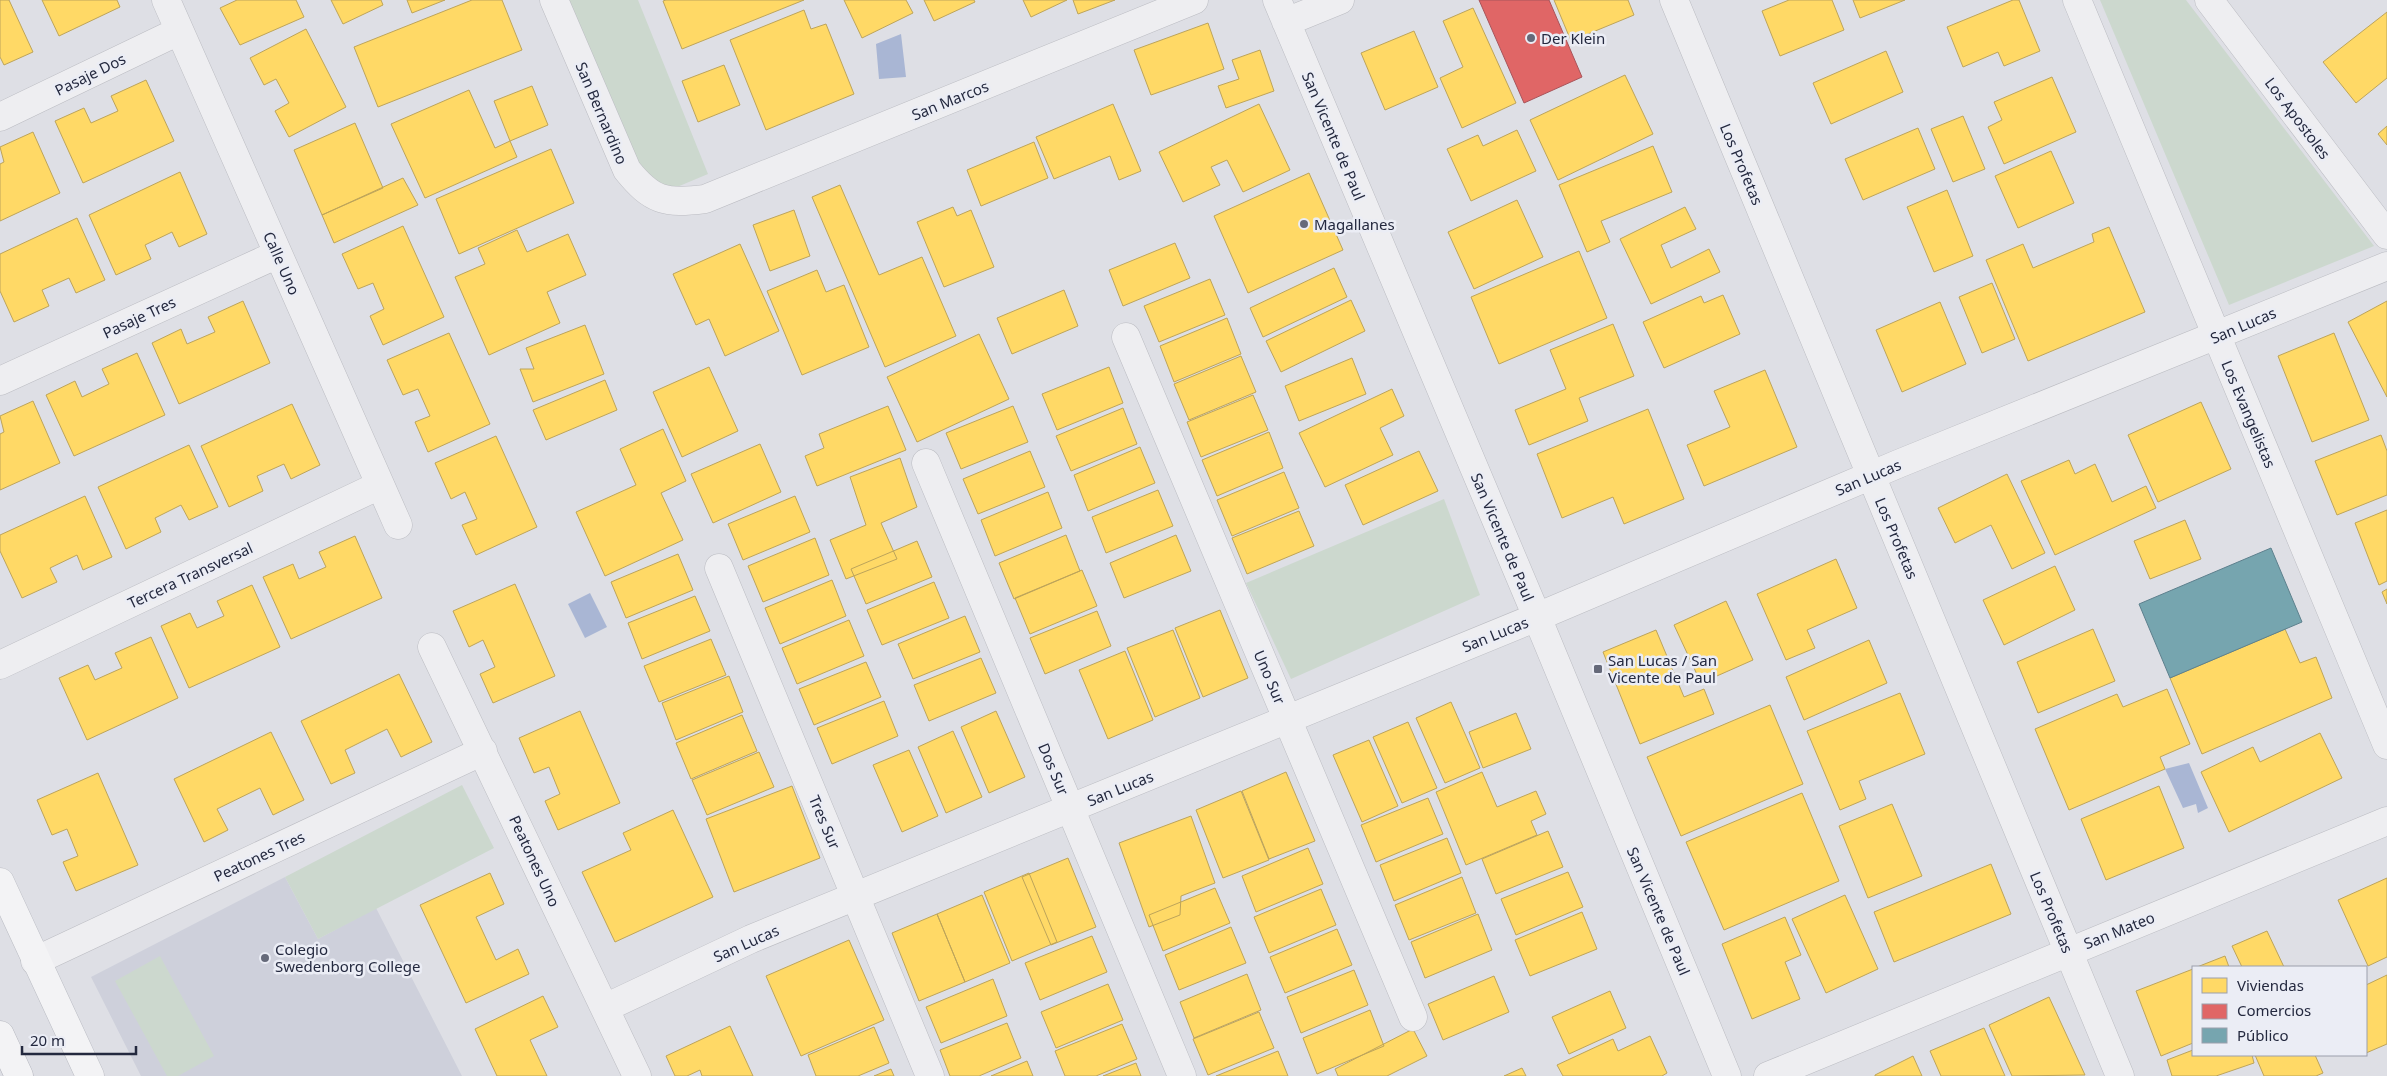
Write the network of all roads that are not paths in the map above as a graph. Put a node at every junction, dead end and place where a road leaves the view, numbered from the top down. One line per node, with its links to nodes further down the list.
1 (166, 0): 9 (street, Calle Uno)
2 (554, 0): 11 (street, San Bernardino)
3 (1194, 0): 11 (street, San Marcos)
4 (1340, 0): 8 (street)
5 (1674, 0): 19 (street, Los Profetas)
6 (2077, 0): 15 (street, Los Evangelistas)
7 (2209, 0): 12 (street, Los Apostoles)
8 (1281, 11): 23 (street, San Vicente de Paul)
9 (180, 31): 10 (street, Pasaje Dos); 13 (street, Calle Uno)
10 (0, 117)
11 (705, 199)
12 (2387, 235)
13 (278, 254): 17 (street, Pasaje Tres); 20 (street, Calle Uno)
14 (2387, 266): 15 (street, San Lucas)
15 (2216, 336): 19 (street, San Lucas); 27 (street, Los Evangelistas)
16 (1126, 337): 26 (street, Uno Sur)
17 (0, 381)
18 (926, 463): 29 (street, Dos Sur)
19 (1871, 476): 23 (street, San Lucas); 33 (street, Los Profetas)
20 (380, 485): 21 (street, Calle Uno); 25 (street, Tercera Transversal)
21 (398, 525)
22 (719, 568): 32 (street, Tres Sur)
23 (1537, 617): 26 (street, San Lucas); 43 (street, San Vicente de Paul)
24 (432, 647): 28 (street, Peatones Uno)
25 (0, 665)
26 (1287, 719): 29 (street, San Lucas); 36 (street, Uno Sur)
27 (2387, 745)
28 (482, 751): 34 (street, Peatones Tres); 35 (street, Peatones Uno)
29 (1070, 808): 32 (street, San Lucas); 42 (street, Dos Sur)
30 (2387, 821): 33 (street, San Mateo)
31 (0, 882): 34 (main road)
32 (855, 896): 35 (street, San Lucas); 41 (street, Tres Sur)
33 (2068, 951): 44 (street, San Mateo); 45 (street, Los Profetas)
34 (35, 961): 39 (main road)
35 (605, 1008): 40 (street, Peatones Uno)
36 (1413, 1017)
37 (0, 1035): 38 (main road)
38 (19, 1076)
39 (90, 1076)
40 (637, 1076)
41 (930, 1076)
42 (1182, 1076)
43 (1727, 1076)
44 (1768, 1076)
45 (2120, 1076)

